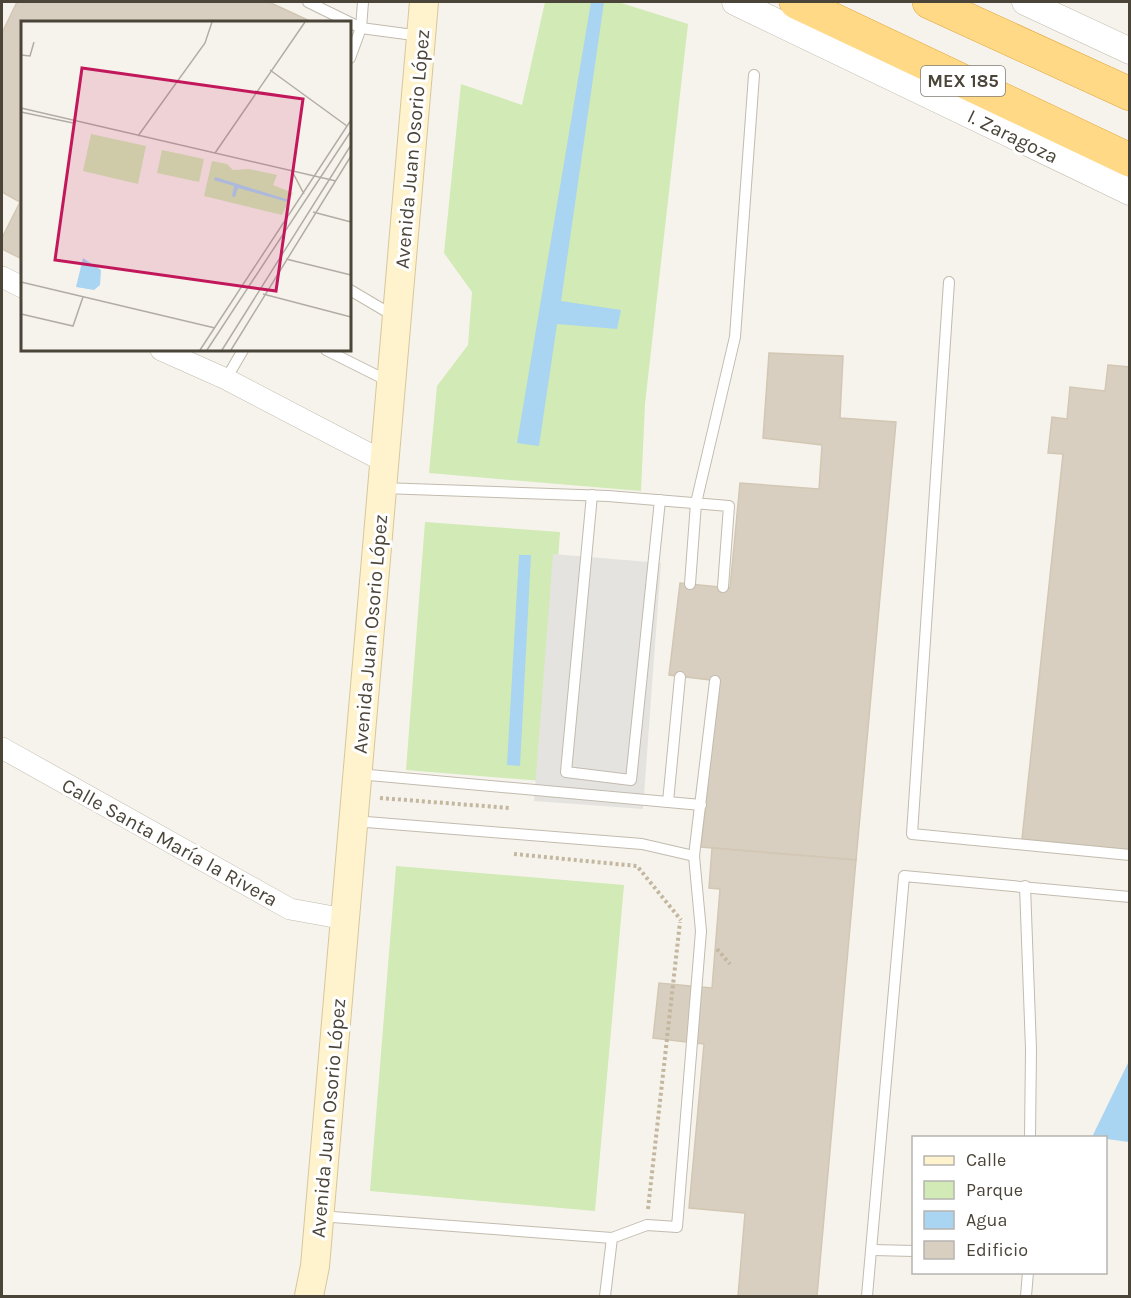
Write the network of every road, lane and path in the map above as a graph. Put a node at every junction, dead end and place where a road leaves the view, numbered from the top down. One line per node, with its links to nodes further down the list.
1 (308, 2): 8 (lane)
2 (363, 2): 10 (lane)
3 (424, 2): 11 (main road, Avenida Juan Osorio López)
4 (735, 2): 17 (street, I. Zaragoza)
5 (796, 2): 16 (highway, MEX 185)
6 (929, 2): 15 (highway, MEX 185)
7 (1025, 2): 12 (street)
8 (347, 21)
9 (351, 23): 10 (lane)
10 (361, 28): 11 (lane); 13 (lane)
11 (422, 36): 22 (main road, Avenida Juan Osorio López)
12 (1130, 51)
13 (351, 55)
14 (754, 75): 31 (lane)
15 (1130, 94)
16 (1130, 160)
17 (1130, 192)
18 (2, 278): 20 (street)
19 (949, 282): 44 (lane)
20 (21, 287)
21 (351, 291): 22 (lane)
22 (397, 317): 27 (main road, Avenida Juan Osorio López)
23 (163, 351): 26 (street)
24 (242, 351): 26 (lane)
25 (328, 351): 27 (lane)
26 (226, 379): 28 (street)
27 (392, 382): 28 (main road, Avenida Juan Osorio López)
28 (383, 475): 29 (lane); 37 (main road, Avenida Juan Osorio López)
29 (592, 495): 30 (lane); 38 (lane)
30 (660, 500): 31 (lane); 38 (lane)
31 (696, 503): 32 (lane); 33 (lane)
32 (690, 584)
33 (723, 587)
34 (680, 676): 40 (lane)
35 (715, 681): 41 (lane)
36 (2, 748): 49 (street, Calle Santa María la Rivera)
37 (357, 774): 39 (lane); 42 (main road, Avenida Juan Osorio López)
38 (631, 780): 39 (lane)
39 (629, 799): 40 (lane)
40 (668, 802): 41 (lane)
41 (701, 805): 45 (lane)
42 (353, 821): 45 (lane); 49 (main road, Avenida Juan Osorio López)
43 (507, 854): 50 (path)
44 (1130, 855)
45 (694, 856): 51 (lane)
46 (1024, 886): 47 (lane); 53 (lane); 57 (lane)
47 (1130, 897)
48 (681, 909): 50 (path)
49 (345, 919): 54 (main road, Avenida Juan Osorio López)
50 (681, 920): 51 (path); 55 (path)
51 (701, 931): 52 (path); 55 (lane)
52 (730, 964)
53 (1030, 1136)
54 (319, 1216): 56 (lane); 59 (main road, Avenida Juan Osorio López)
55 (646, 1225): 56 (lane)
56 (612, 1238): 63 (lane)
57 (873, 1250): 58 (lane); 64 (lane)
58 (912, 1251)
59 (315, 1266): 61 (main road, Avenida Juan Osorio López); 62 (main road, Avenida Juan Osorio López)
60 (1028, 1274): 65 (lane)
61 (309, 1296)
62 (319, 1296)
63 (605, 1296)
64 (867, 1296)
65 (1026, 1296)

